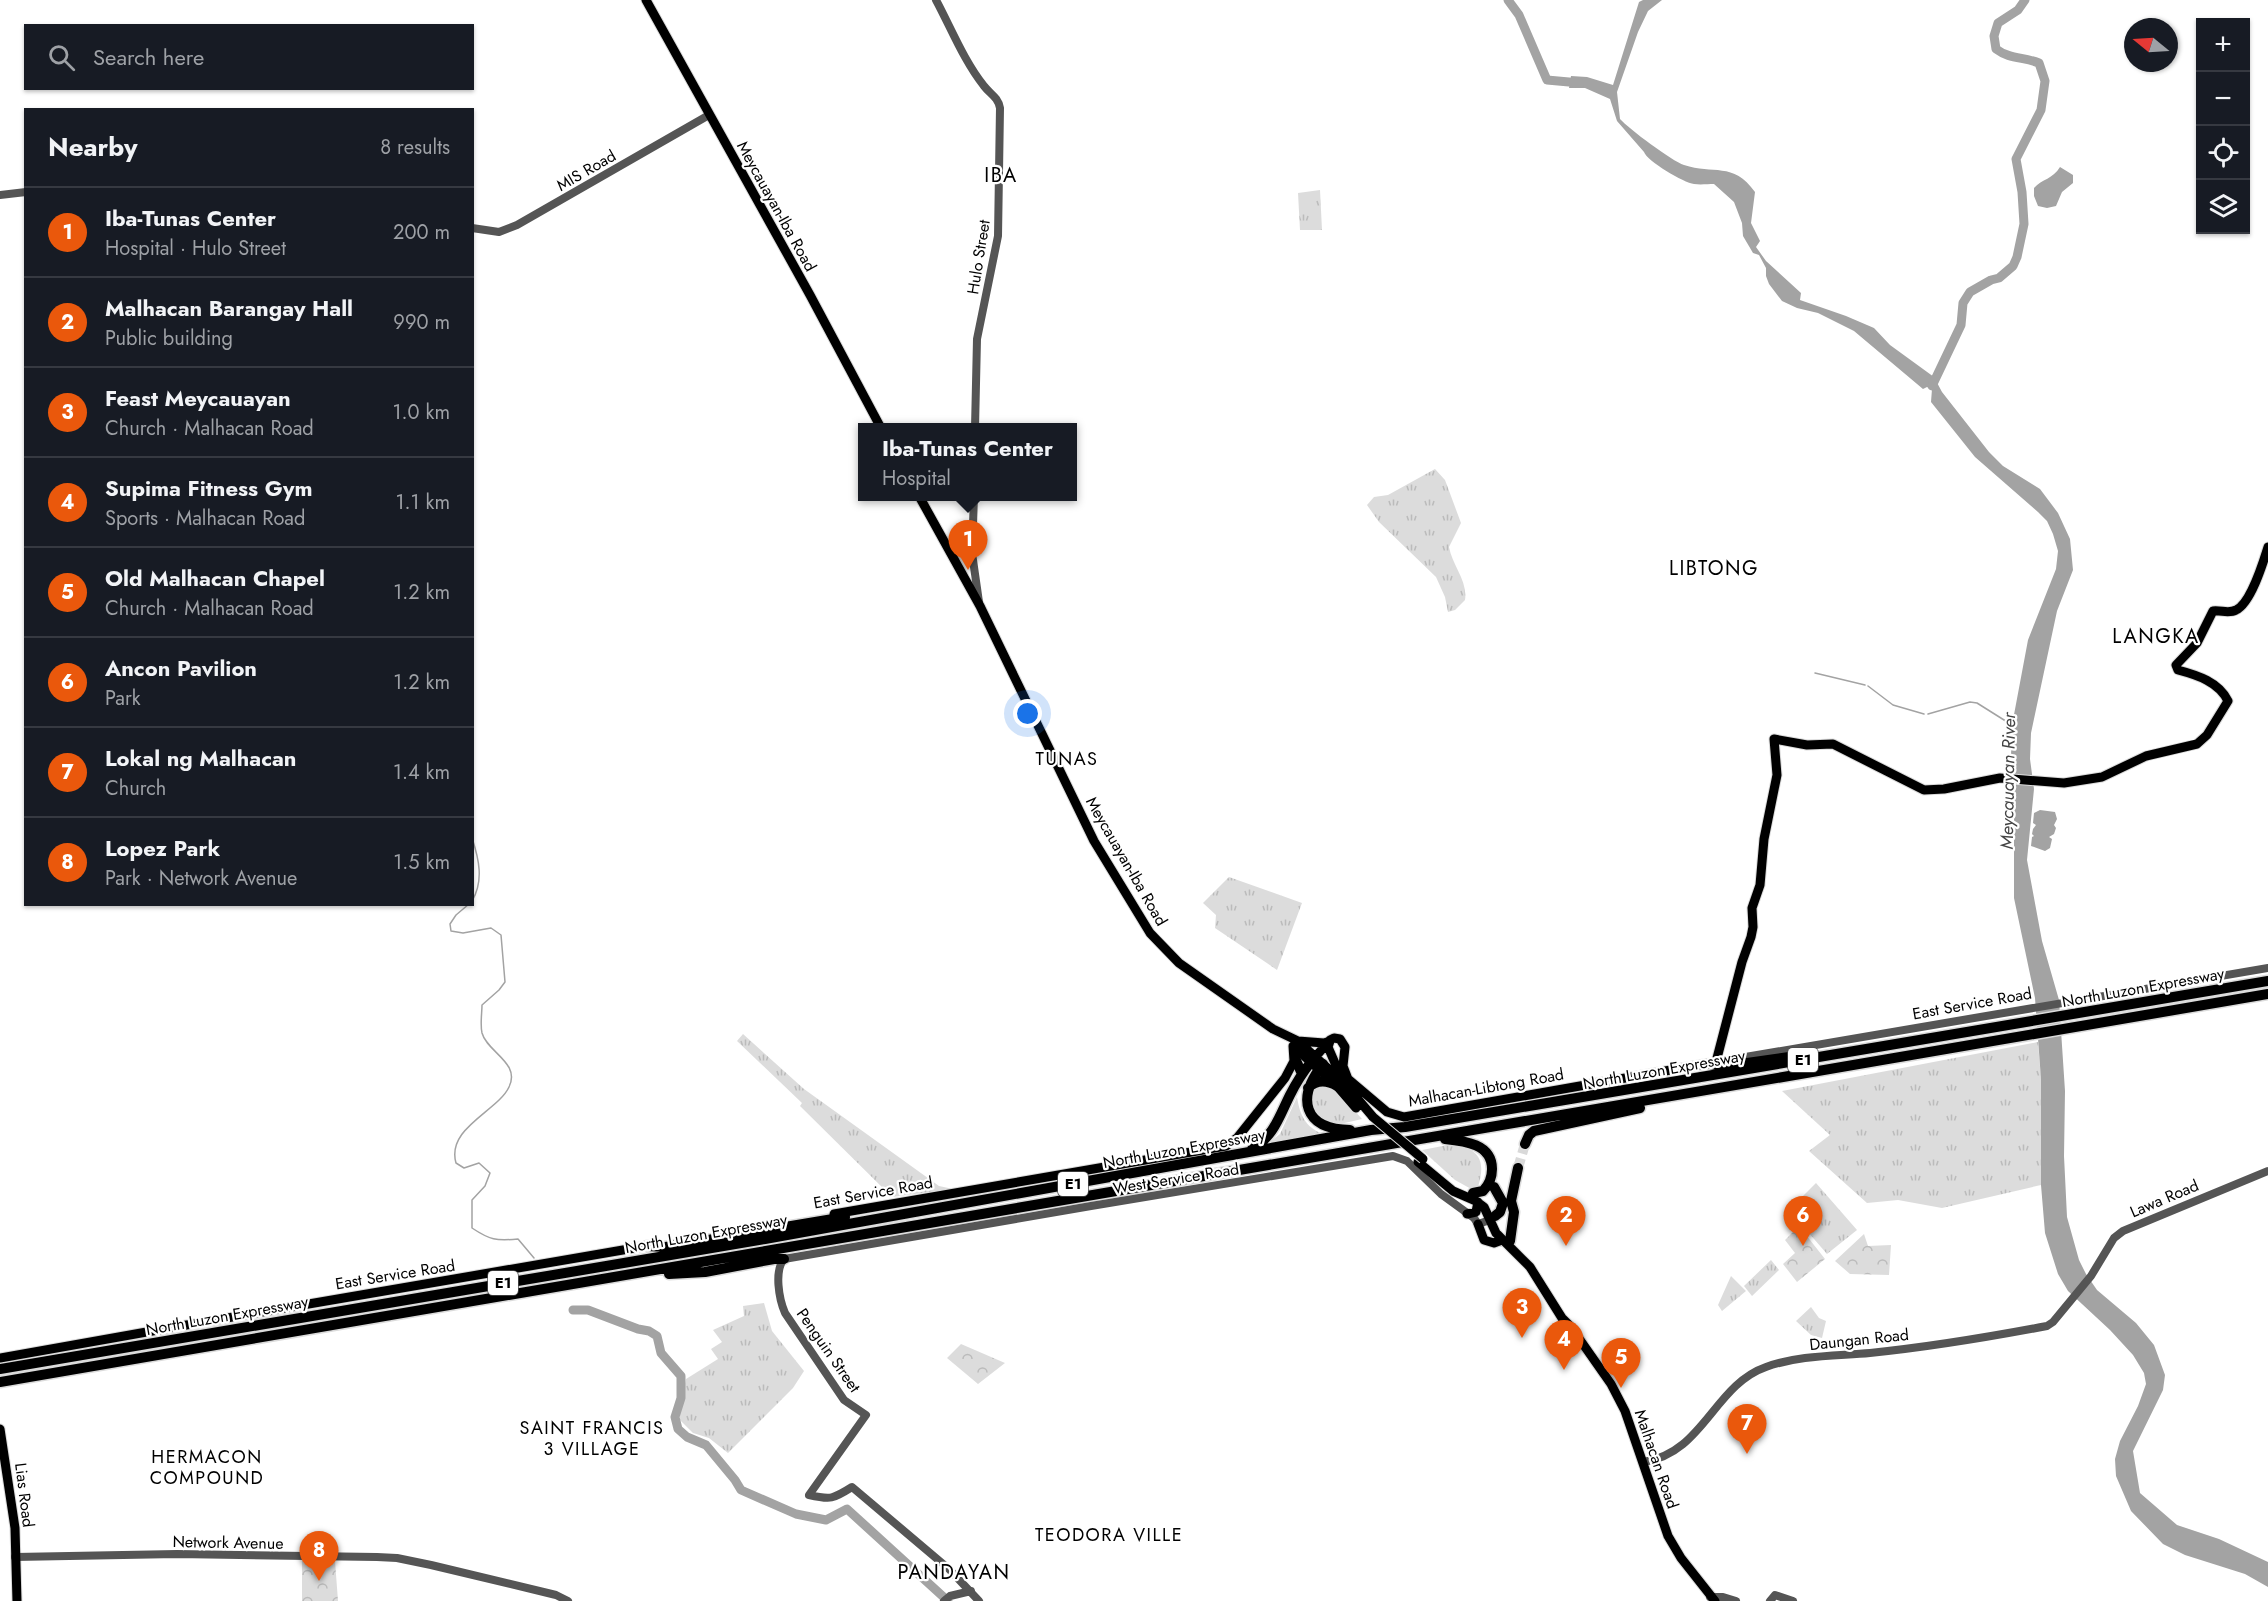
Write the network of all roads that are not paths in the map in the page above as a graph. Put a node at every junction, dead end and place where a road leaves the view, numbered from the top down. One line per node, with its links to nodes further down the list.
1 (646, 0): 3 (main road, Meycauayan-Iba Road)
2 (936, 0): 8 (street, Hulo Street)
3 (709, 115): 6 (street, MIS Road); 7 (main road, Meycauayan-Iba Road)
4 (24, 192): 5 (street)
5 (0, 195)
6 (474, 228)
7 (878, 423)
8 (975, 423)
9 (922, 501): 12 (main road, Meycauayan-Iba Road)
10 (974, 501): 12 (street)
11 (2268, 547): 20 (main road)
12 (980, 606): 18 (main road, Meycauayan-Iba Road)
13 (2268, 968): 20 (street, East Service Road)
14 (2268, 981): 17 (highway, North Luzon Expressway / E1)
15 (2268, 994): 23 (highway, North Luzon Expressway / E1)
16 (1332, 1039): 18 (main road); 19 (main road); 20 (main road, Malhacan-Libtong Road); 21 (main road)
17 (1839, 1054): 20 (highway); 24 (highway, North Luzon Expressway / E1)
18 (1296, 1059): 19 (highway); 19 (main road, Meycauayan-Iba Road); 27 (highway); 38 (main road, East Service Road)
19 (1317, 1063): 21 (main road, Malhacan Road); 22 (highway)
20 (1713, 1063)
21 (1341, 1085): 22 (highway); 24 (main road, Malhacan Road)
22 (1308, 1088): 24 (highway)
23 (1686, 1095): 25 (highway, North Luzon Expressway / E1); 26 (highway)
24 (1371, 1123): 27 (highway, North Luzon Expressway / E1); 31 (main road, Malhacan Road, bridge)
25 (1430, 1137): 30 (highway); 41 (highway, North Luzon Expressway / E1)
26 (1525, 1144)
27 (1241, 1153): 35 (highway, North Luzon Expressway / E1)
28 (1518, 1168): 32 (highway)
29 (2268, 1170): 40 (street, Lawa Road)
30 (1492, 1183): 31 (highway); 34 (highway)
31 (1475, 1198): 33 (main road); 34 (main road, Malhacan Road)
32 (1512, 1206): 34 (highway); 37 (highway)
33 (1467, 1214): 36 (street, West Service Road); 39 (street, West Service Road)
34 (1494, 1216): 36 (street); 37 (main road, Malhacan Road)
35 (884, 1218): 38 (highway); 43 (highway, North Luzon Expressway / E1)
36 (1478, 1224): 37 (main road)
37 (1506, 1240): 46 (main road, Malhacan Road)
38 (647, 1246): 42 (main road, East Service Road)
39 (781, 1263): 41 (highway); 48 (street, Penguin Street)
40 (2091, 1276): 46 (street, Daungan Road)
41 (609, 1279): 44 (highway, North Luzon Expressway / E1)
42 (0, 1358)
43 (0, 1369)
44 (0, 1382)
45 (0, 1429): 47 (main road, Lias Road)
46 (1643, 1462): 50 (main road, Malhacan Road)
47 (15, 1557): 51 (main road, Lias Road); 52 (street, Network Avenue)
48 (971, 1591): 49 (street); 53 (street)
49 (947, 1598)
50 (1713, 1599): 54 (street)
51 (17, 1601)
52 (568, 1601)
53 (979, 1601)
54 (1736, 1601)
55 (1770, 1601): 56 (street)
56 (1793, 1601)

